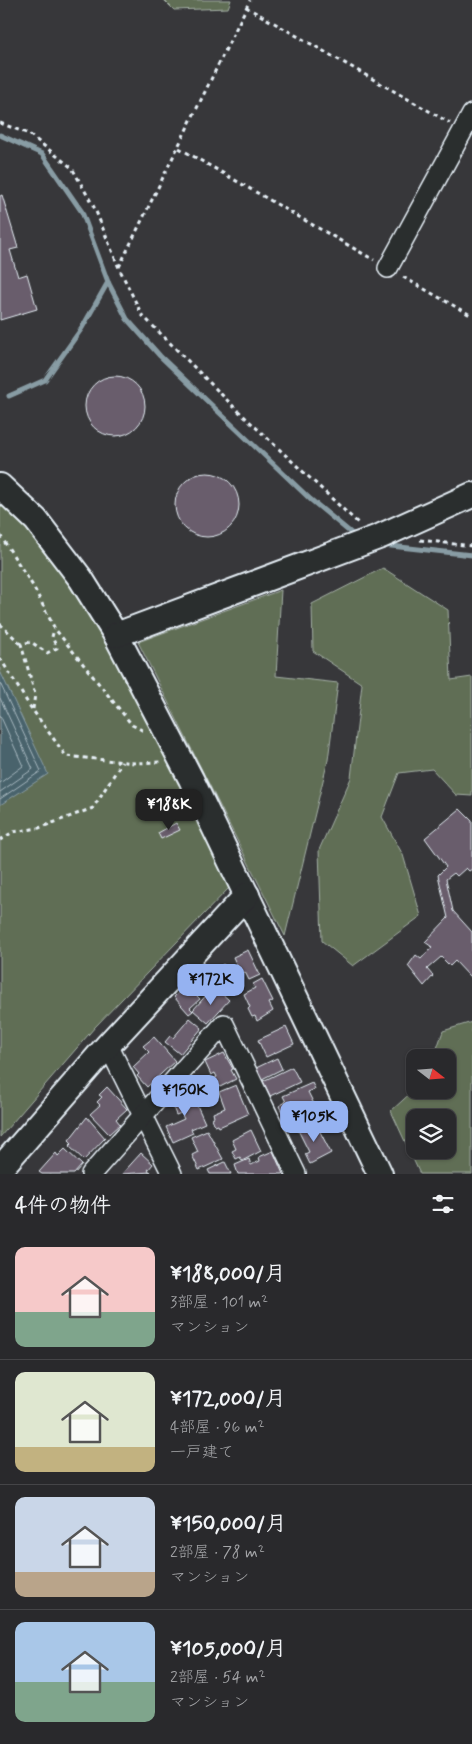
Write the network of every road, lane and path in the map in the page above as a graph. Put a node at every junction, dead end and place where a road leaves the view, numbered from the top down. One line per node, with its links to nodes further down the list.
1 (250, 0): 2 (path)
2 (246, 7): 3 (path); 5 (path)
3 (467, 122): 7 (street)
4 (0, 123): 6 (path)
5 (179, 148): 6 (path); 7 (path)
6 (119, 268): 12 (path)
7 (388, 268): 8 (path)
8 (472, 316)
9 (0, 486): 17 (street)
10 (472, 495): 12 (street)
11 (0, 535): 16 (path)
12 (381, 536): 17 (street)
13 (417, 540): 14 (path)
14 (472, 546)
15 (0, 624): 18 (path)
16 (54, 629): 18 (path); 21 (path)
17 (116, 635): 25 (street)
18 (21, 644): 20 (path)
19 (0, 658): 20 (path)
20 (32, 710): 22 (path)
21 (146, 732)
22 (122, 762): 23 (path); 24 (path)
23 (156, 762)
24 (0, 840)
25 (247, 895): 26 (street); 32 (street)
26 (108, 1045): 27 (street); 28 (street)
27 (143, 1114): 29 (street); 30 (street); 31 (street)
28 (0, 1169)
29 (91, 1174)
30 (172, 1174)
31 (296, 1174)
32 (380, 1174)

